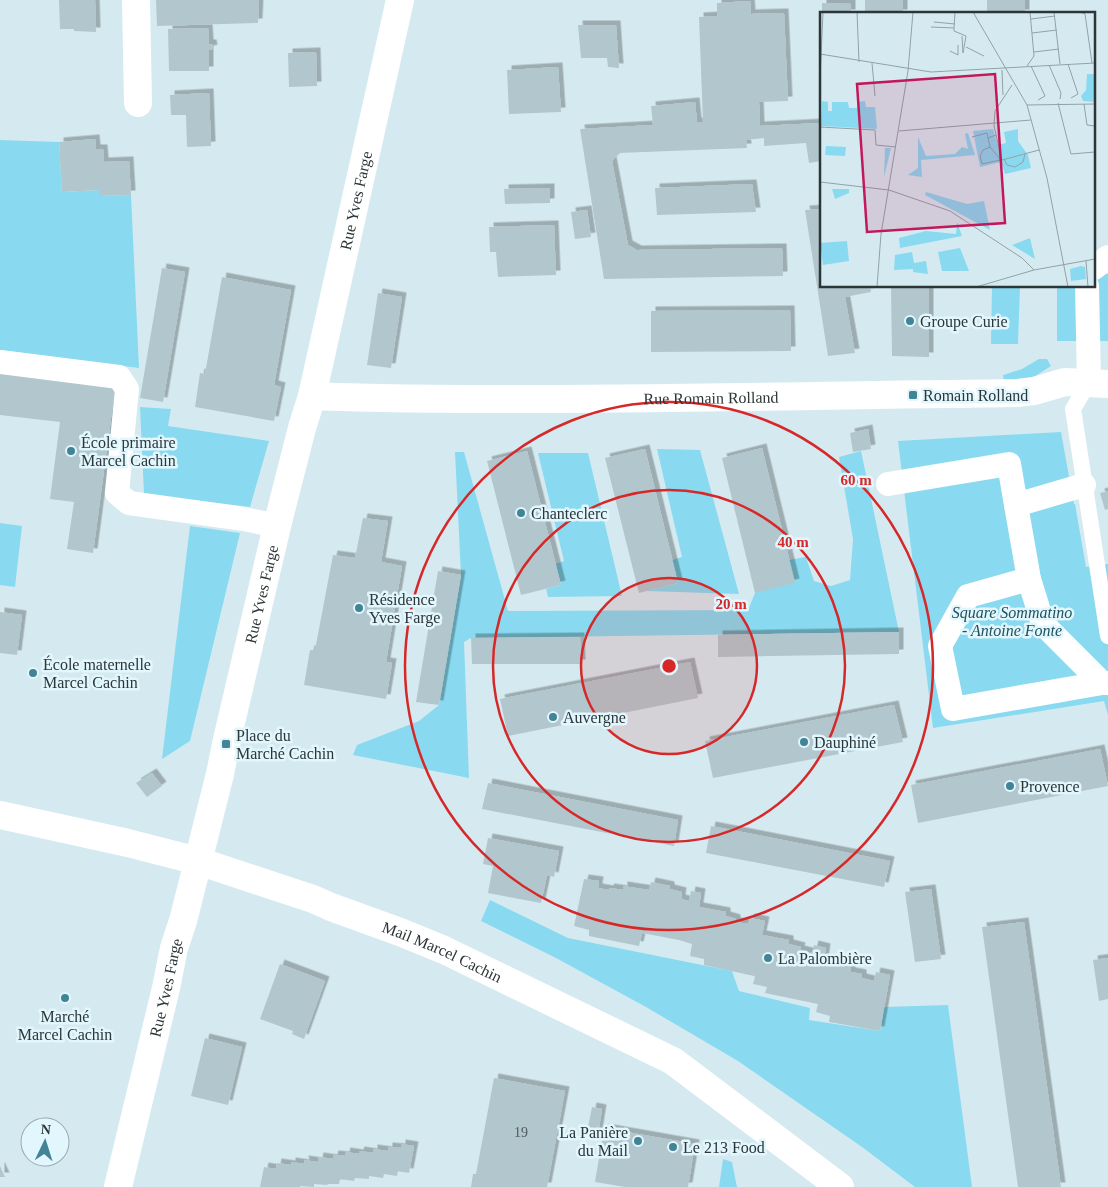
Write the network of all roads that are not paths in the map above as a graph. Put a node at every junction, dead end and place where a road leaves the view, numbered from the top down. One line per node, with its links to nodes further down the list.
1 (136, 0): 3 (street)
2 (400, 0): 9 (street, Rue Yves Farge)
3 (138, 102)
4 (1108, 257): 5 (street)
5 (1096, 266)
6 (1087, 288): 8 (street)
7 (0, 362): 13 (street)
8 (1098, 383): 9 (street, Rue Romain Rolland); 11 (lane)
9 (312, 396): 13 (street, Rue Yves Farge)
10 (888, 484): 12 (street)
11 (1084, 485): 12 (street); 15 (lane)
12 (1016, 504): 14 (street)
13 (277, 526): 18 (street, Rue Yves Farge)
14 (1029, 579): 16 (street); 16 (street)
15 (1108, 636)
16 (1105, 683)
17 (0, 815): 18 (street, Mail Marcel Cachin)
18 (198, 861): 19 (street, Rue Yves Farge); 20 (street, Mail Marcel Cachin)
19 (118, 1187)
20 (840, 1187)

